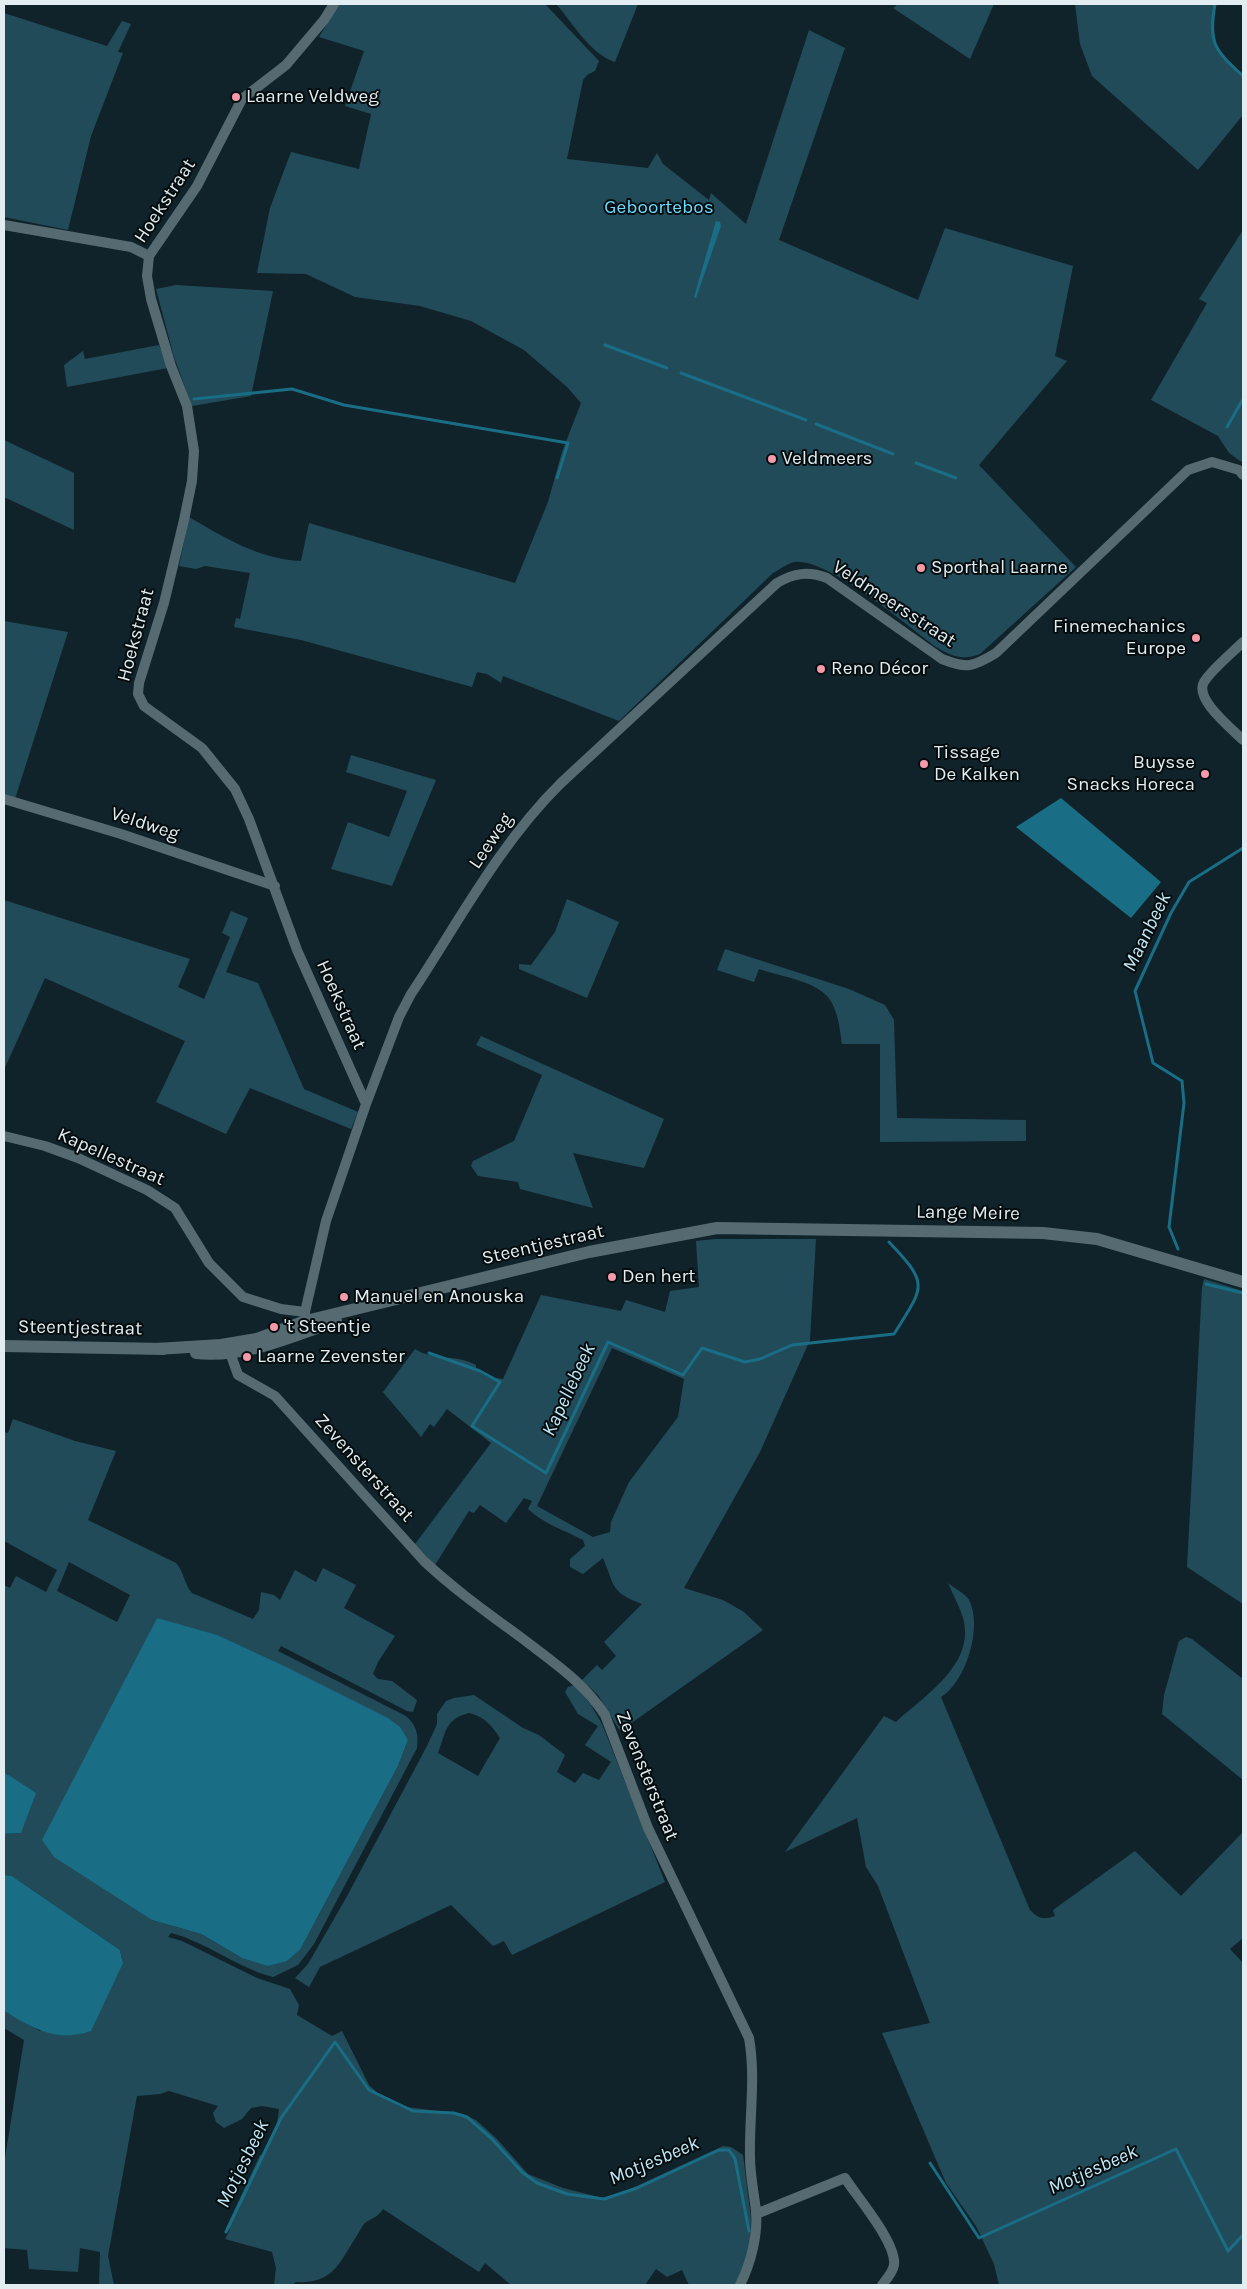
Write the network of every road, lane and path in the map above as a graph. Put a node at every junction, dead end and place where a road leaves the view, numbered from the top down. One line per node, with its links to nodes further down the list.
1 (334, 4): 3 (street, Hoekstraat)
2 (4, 225): 3 (street)
3 (149, 256): 9 (street, Hoekstraat)
4 (1243, 474): 6 (street, Veldmeersstraat)
5 (1243, 642): 7 (street)
6 (711, 645): 10 (street, Leeweg)
7 (1243, 740)
8 (4, 799): 9 (street, Veldweg)
9 (275, 886): 10 (street, Hoekstraat)
10 (366, 1104): 14 (street)
11 (4, 1136): 14 (street, Kapellestraat)
12 (685, 1233): 13 (street, Lange Meire); 14 (street, Steentjestraat)
13 (1243, 1282)
14 (306, 1321): 16 (street, Steentjestraat)
15 (4, 1346): 16 (street, Steentjestraat)
16 (228, 1349): 17 (street, Zevensterstraat)
17 (756, 2214): 18 (street, Zevensterstraat); 19 (street)
18 (740, 2285)
19 (882, 2285)

